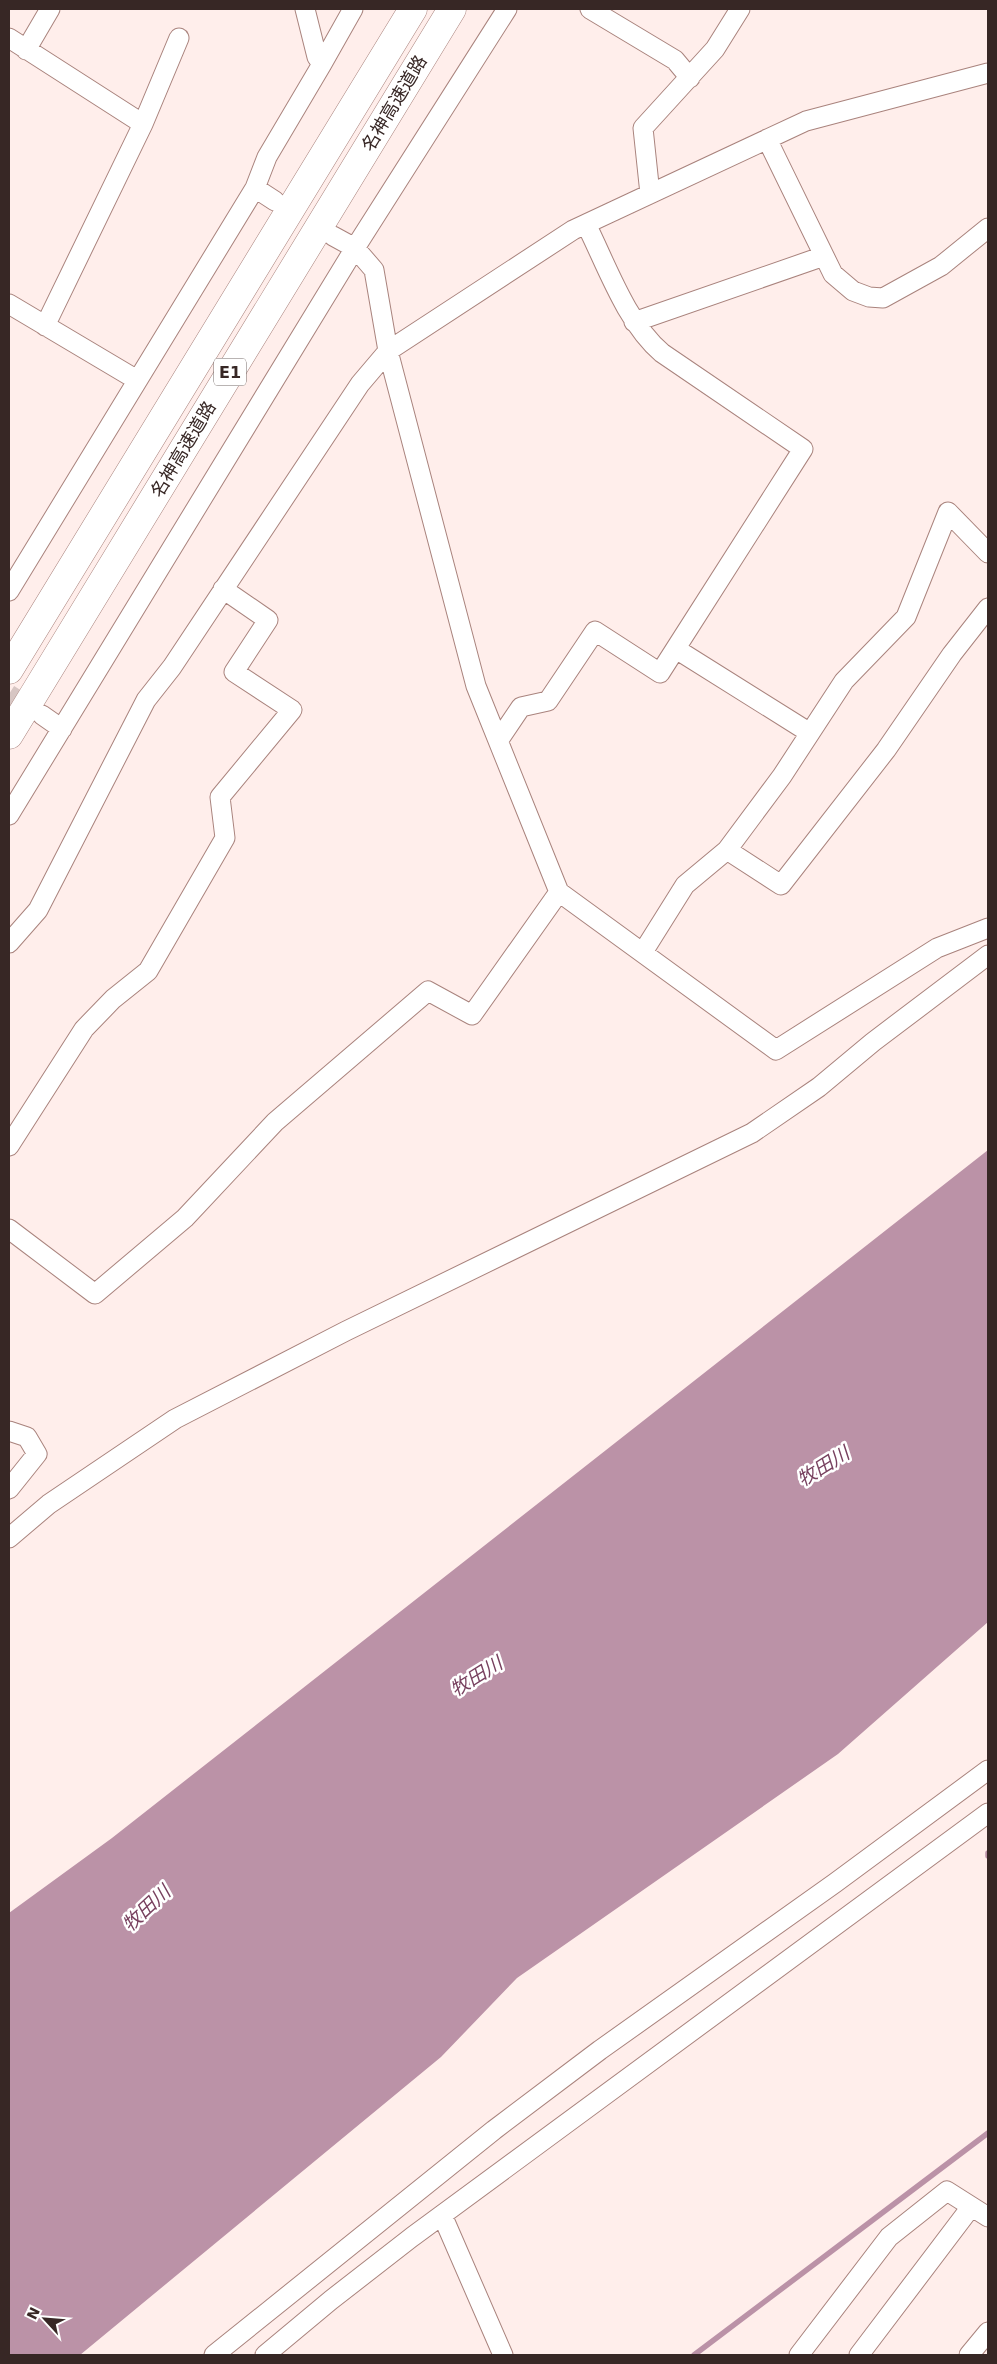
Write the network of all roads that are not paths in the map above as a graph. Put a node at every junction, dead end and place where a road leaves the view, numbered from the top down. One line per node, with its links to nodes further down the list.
1 (50, 9): 11 (street)
2 (305, 9): 12 (street)
3 (352, 9): 12 (street)
4 (413, 9): 35 (highway, 名神高速道路 / E1)
5 (452, 9): 39 (highway, 名神高速道路 / E1)
6 (507, 9): 23 (street)
7 (590, 9): 14 (street)
8 (740, 9): 14 (street)
9 (9, 38): 11 (street)
10 (179, 38): 15 (street)
11 (26, 50): 15 (street)
12 (322, 64): 17 (street)
13 (988, 72): 16 (street)
14 (690, 78): 18 (street)
15 (143, 124): 27 (street)
16 (767, 139): 18 (street); 24 (street)
17 (255, 188): 19 (street); 29 (street)
18 (650, 194): 20 (street)
19 (276, 201)
20 (586, 224): 26 (street); 28 (street)
21 (988, 228): 24 (street)
22 (333, 236): 23 (street)
23 (355, 248): 28 (street); 37 (street)
24 (824, 256): 26 (street)
25 (9, 304): 27 (street)
26 (634, 322): 34 (street)
27 (45, 326): 29 (street)
28 (388, 351): 31 (street); 40 (street)
29 (137, 380): 32 (street)
30 (988, 553): 38 (street)
31 (223, 588): 45 (street); 48 (street)
32 (9, 591)
33 (988, 608): 42 (street)
34 (676, 649): 38 (street); 40 (street)
35 (9, 670)
36 (42, 715): 37 (street)
37 (62, 729): 41 (street)
38 (810, 733): 42 (street)
39 (9, 735)
40 (498, 741): 43 (street)
41 (9, 815)
42 (727, 850): 46 (street)
43 (559, 892): 46 (street); 49 (street)
44 (988, 928): 46 (street)
45 (9, 943)
46 (643, 952)
47 (988, 955): 52 (street)
48 (9, 1146)
49 (9, 1229)
50 (9, 1431): 51 (street)
51 (9, 1490)
52 (9, 1538)
53 (988, 1770): 59 (street)
54 (988, 1813): 56 (street)
55 (972, 2206): 57 (street); 62 (street); 63 (street)
56 (443, 2217): 60 (street); 61 (street)
57 (988, 2217)
58 (988, 2332): 64 (street)
59 (214, 2355)
60 (265, 2355)
61 (503, 2355)
62 (799, 2355)
63 (859, 2355)
64 (969, 2355)

